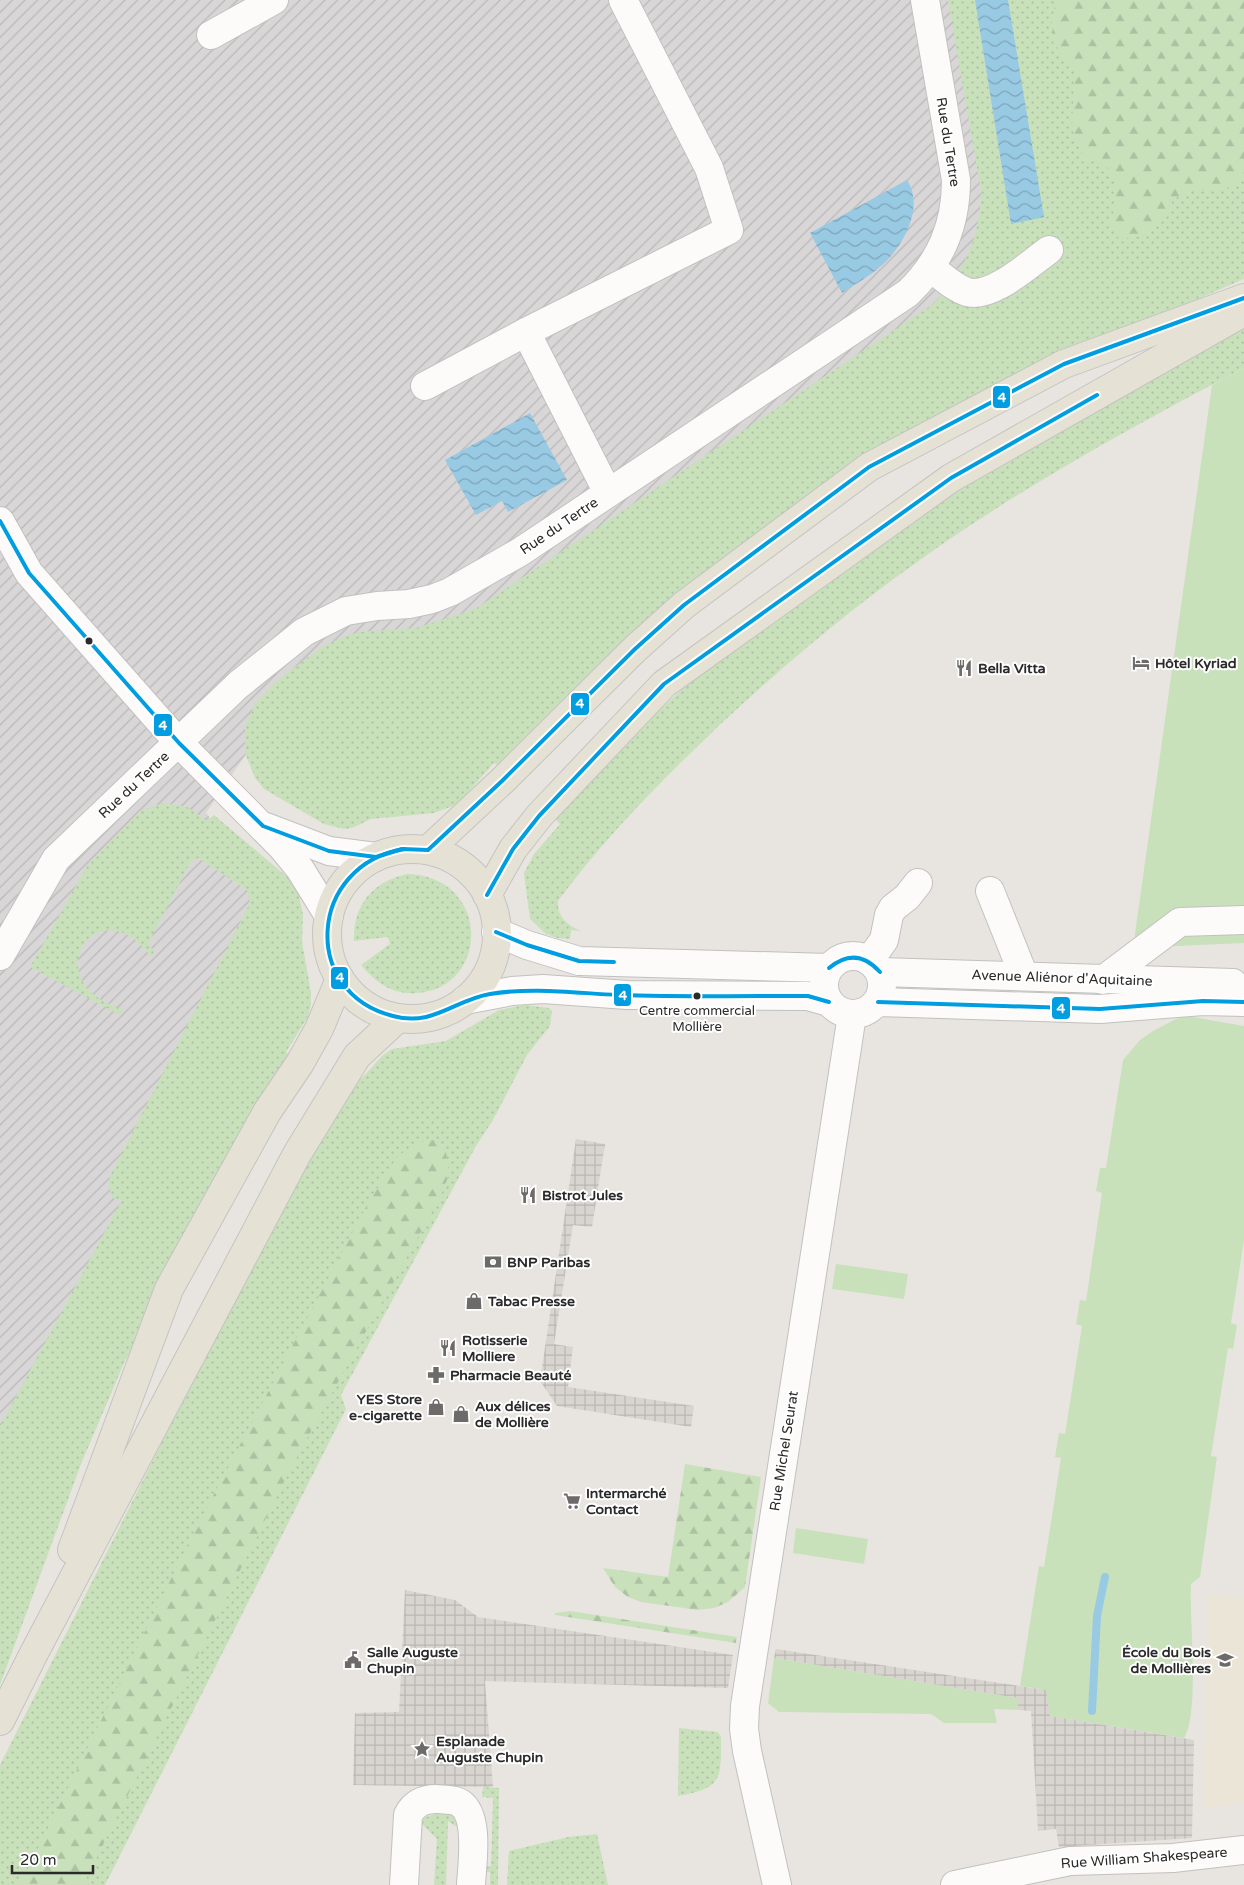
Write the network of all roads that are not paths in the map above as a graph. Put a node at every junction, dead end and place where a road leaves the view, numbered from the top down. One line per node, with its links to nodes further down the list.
1 (274, 0): 4 (street)
2 (623, 0): 9 (street)
3 (925, 0): 6 (street, Rue du Tertre)
4 (211, 35)
5 (1049, 250): 6 (street)
6 (931, 268): 11 (street, Rue du Tertre)
7 (1244, 298): 15 (main road)
8 (1244, 312): 19 (main road)
9 (526, 332): 10 (street); 11 (street)
10 (425, 386)
11 (608, 493): 13 (street, Rue du Tertre)
12 (0, 522): 13 (street)
13 (179, 743): 14 (street); 23 (street, Rue du Tertre)
14 (263, 826): 16 (street); 20 (street)
15 (428, 850): 16 (main road); 19 (main road)
16 (376, 856): 20 (main road)
17 (918, 883): 24 (street)
18 (990, 891): 26 (street)
19 (487, 895): 22 (main road)
20 (329, 916): 27 (main road)
21 (1244, 920): 28 (street)
22 (496, 932): 25 (street); 30 (main road)
23 (1, 951)
24 (875, 966): 25 (street); 26 (street, Avenue Aliénor d'Aquitaine); 32 (street)
25 (829, 968): 31 (street)
26 (1024, 976): 28 (street, Avenue Aliénor d'Aquitaine)
27 (340, 979): 35 (main road); 36 (main road)
28 (1103, 980): 29 (street, Avenue Aliénor d'Aquitaine)
29 (1244, 984)
30 (465, 1000): 31 (street); 35 (main road)
31 (829, 1002): 34 (street)
32 (878, 1002): 33 (street, Avenue Aliénor d'Aquitaine); 34 (street)
33 (1244, 1002)
34 (852, 1015): 41 (street, Rue Michel Seurat)
35 (398, 1018): 36 (main road)
36 (32, 1657): 37 (main road)
37 (0, 1721)
38 (1244, 1850): 42 (street, Rue William Shakespeare)
39 (404, 1885): 40 (street)
40 (471, 1885)
41 (777, 1885)
42 (955, 1885)

